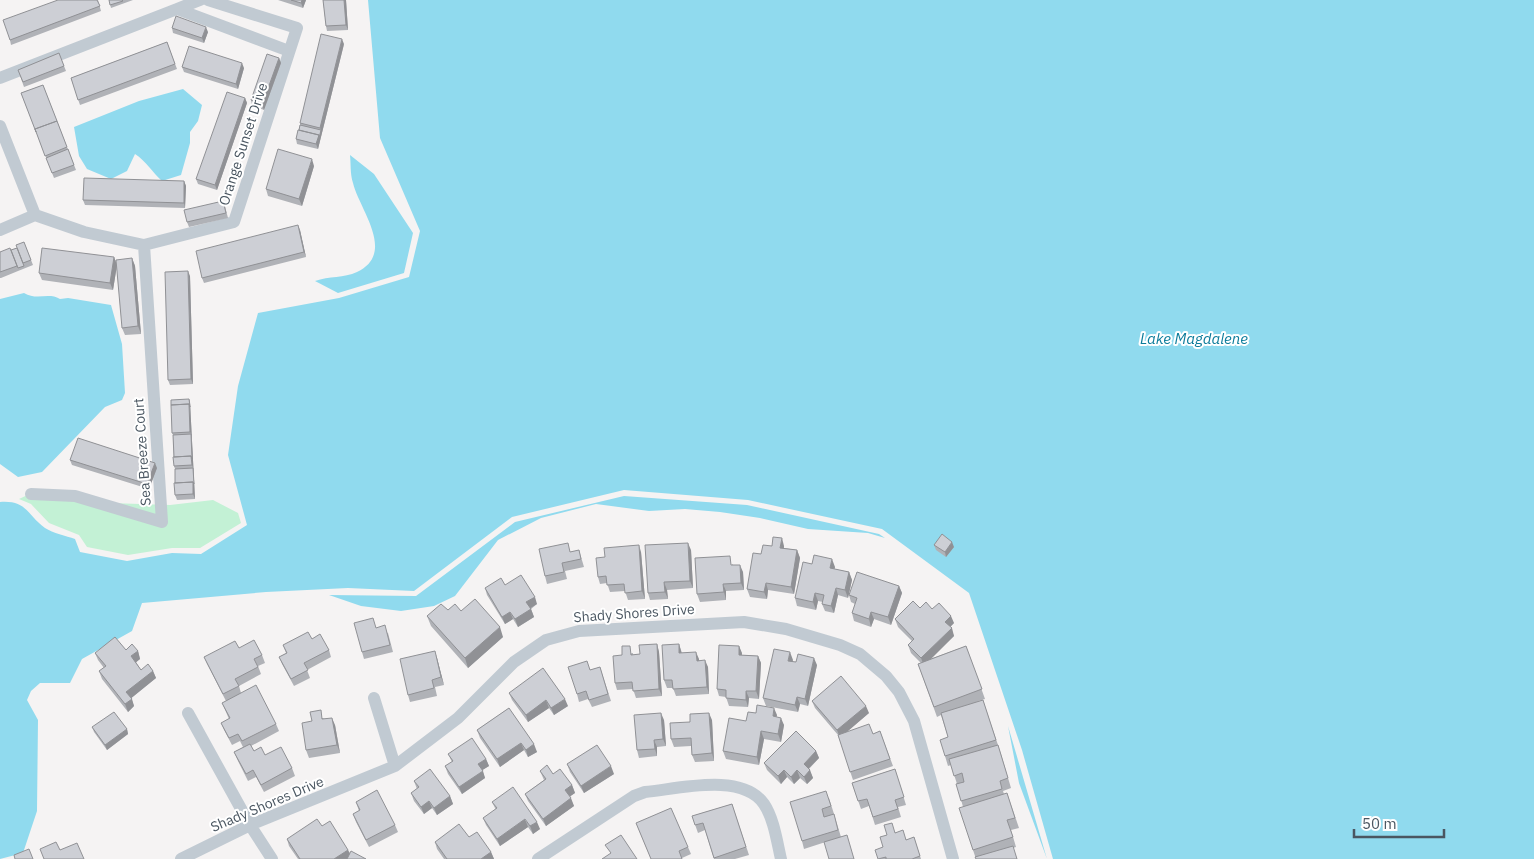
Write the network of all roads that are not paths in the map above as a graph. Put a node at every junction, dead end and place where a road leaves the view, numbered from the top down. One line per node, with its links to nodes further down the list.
1 (200, 0): 3 (street)
2 (208, 0): 4 (street, Orange Sunset Drive)
3 (177, 9): 4 (street); 5 (street)
4 (289, 51): 9 (street, Orange Sunset Drive)
5 (0, 78)
6 (0, 126): 7 (street)
7 (35, 216): 8 (street); 9 (street, Orange Sunset Drive)
8 (0, 230)
9 (144, 245): 10 (street, Sea Breeze Court)
10 (30, 494)
11 (374, 698): 13 (street)
12 (188, 713): 14 (street)
13 (396, 766): 14 (street, Shady Shores Drive); 19 (street, Shady Shores Drive)
14 (250, 825): 15 (street, Shady Shores Drive); 16 (street)
15 (181, 859)
16 (272, 859)
17 (538, 859): 18 (street)
18 (781, 859)
19 (953, 859)

